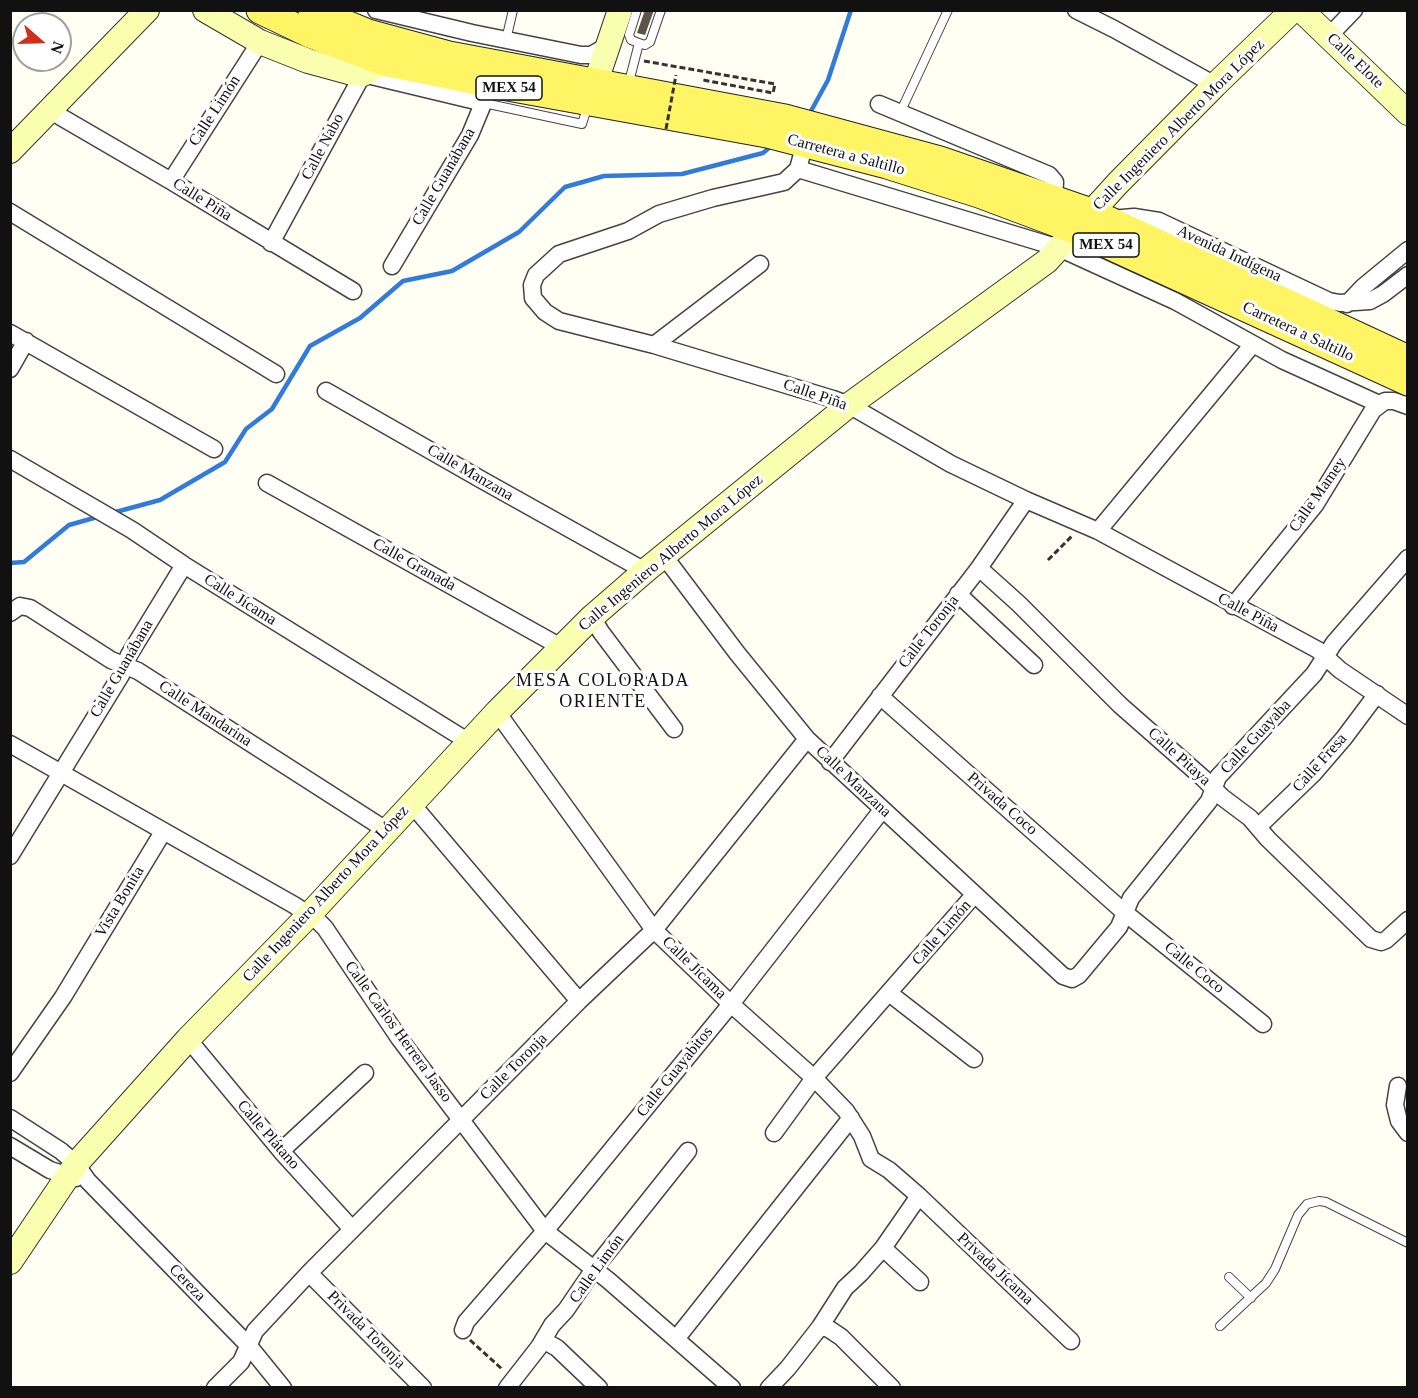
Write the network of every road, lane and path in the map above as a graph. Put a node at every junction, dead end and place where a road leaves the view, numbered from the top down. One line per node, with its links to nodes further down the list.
1 (147, 10): 29 (street)
2 (206, 10): 17 (street)
3 (260, 10): 21 (main road, Carretera a Saltillo / MEX 54)
4 (312, 10): 26 (main road, Carretera a Saltillo / MEX 54)
5 (513, 10): 16 (lane)
6 (620, 10): 19 (street)
7 (637, 10): 18 (lane)
8 (661, 10): 18 (lane)
9 (948, 10): 30 (lane)
10 (1076, 10): 24 (street)
11 (1293, 10): 24 (street, Calle Ingeniero Alberto Mora López)
12 (1301, 10): 15 (street, Calle Elote)
13 (1354, 10): 15 (street)
14 (376, 11): 16 (street)
15 (1329, 36): 31 (street, Calle Elote)
16 (506, 40): 19 (street)
17 (260, 42): 21 (street); 35 (street, Calle Limón)
18 (639, 43): 20 (lane)
19 (607, 46): 26 (street)
20 (635, 59): 23 (path); 25 (lane)
21 (374, 68): 27 (main road, Carretera a Saltillo / MEX 54); 39 (street, Calle Nabo)
22 (687, 77): 32 (path, bridge)
23 (697, 79)
24 (1215, 85): 38 (street, Calle Ingeniero Alberto Mora López)
25 (628, 87): 26 (main road, Carretera a Saltillo / MEX 54); 33 (main road, Carretera a Saltillo / MEX 54)
26 (593, 91): 27 (main road, Carretera a Saltillo / MEX 54); 33 (main road, Carretera a Saltillo / MEX 54)
27 (487, 94): 42 (street, Calle Guanábana)
28 (879, 105): 30 (street)
29 (49, 110): 34 (street); 35 (street, Calle Piña)
30 (900, 113): 36 (street)
31 (1407, 113)
32 (666, 129)
33 (794, 138): 36 (main road, Carretera a Saltillo / MEX 54); 38 (main road, Carretera a Saltillo / MEX 54); 49 (street, Calle Piña)
34 (10, 151)
35 (171, 181): 39 (street, Calle Piña)
36 (1054, 198): 38 (main road, Carretera a Saltillo / MEX 54)
37 (10, 212): 52 (street)
38 (1083, 227): 45 (street, Avenida Indígena); 48 (street); 50 (main road, Carretera a Saltillo / MEX 54); 53 (main road, Carretera a Saltillo / MEX 54); 56 (street, Calle Ingeniero Alberto Mora López)
39 (271, 243): 44 (street, Calle Piña)
40 (1407, 250): 45 (street)
41 (760, 264): 49 (street)
42 (392, 266)
43 (1407, 274): 45 (street, Avenida Indígena)
44 (353, 291)
45 (1347, 304)
46 (10, 333): 47 (street)
47 (26, 341): 51 (street); 58 (street)
48 (1253, 344): 55 (street); 62 (street)
49 (654, 345): 56 (street, Calle Piña)
50 (1407, 359)
51 (10, 369)
52 (276, 374)
53 (1407, 382)
54 (326, 391): 65 (street, Calle Manzana)
55 (1378, 404): 57 (street); 69 (street, Calle Mamey)
56 (849, 405): 61 (street, Calle Piña); 65 (street, Calle Ingeniero Alberto Mora López)
57 (1407, 406)
58 (214, 449)
59 (10, 459): 66 (street, Calle Jícama)
60 (267, 483): 72 (street, Calle Granada)
61 (1026, 500): 62 (street, Calle Piña); 67 (street, Calle Toronja)
62 (1090, 528): 64 (path); 69 (street, Calle Piña)
63 (1407, 558): 73 (street, Calle Guayaba)
64 (1048, 560)
65 (654, 563): 71 (street, Calle Ingeniero Alberto Mora López); 81 (street, Calle Manzana)
66 (184, 565): 74 (street, Calle Guanábana); 82 (street, Calle Jícama)
67 (979, 568): 68 (street, Calle Toronja); 86 (street, Calle Pitaya)
68 (958, 594): 75 (street); 77 (street, Calle Toronja)
69 (1233, 606): 73 (street, Calle Piña)
70 (15, 610): 74 (street, Calle Mandarina)
71 (592, 617): 72 (street, Calle Ingeniero Alberto Mora López); 80 (street)
72 (561, 647): 78 (street, Calle Ingeniero Alberto Mora López)
73 (1326, 656): 76 (street, Calle Piña); 86 (street, Calle Guayaba)
74 (125, 665): 85 (street, Calle Guanábana); 90 (street, Calle Mandarina)
75 (1034, 665)
76 (1377, 694): 79 (street, Calle Piña); 89 (street, Calle Fresa)
77 (879, 696): 84 (street, Calle Toronja); 94 (street, Privada Coco)
78 (497, 712): 82 (street, Calle Ingeniero Alberto Mora López); 97 (street, Calle Jícama)
79 (1407, 716)
80 (674, 729)
81 (807, 739): 84 (street, Calle Manzana); 97 (street, Calle Toronja)
82 (469, 742): 87 (street, Calle Ingeniero Alberto Mora López)
83 (10, 744): 85 (street, Calle Carlos Herrera Jasso)
84 (830, 762): 88 (street, Calle Manzana)
85 (60, 772): 91 (street, Calle Carlos Herrera Jasso); 92 (street, Calle Guanábana)
86 (1214, 789): 89 (street, Calle Pitaya); 94 (street, Calle Guayaba)
87 (411, 803): 90 (street, Calle Ingeniero Alberto Mora López); 100 (street)
88 (882, 810): 93 (street, Calle Manzana); 101 (street, Calle Guayabitos)
89 (1257, 827): 96 (street, Calle Pitaya)
90 (386, 830): 95 (street, Calle Ingeniero Alberto Mora López)
91 (163, 832): 95 (street, Calle Carlos Herrera Jasso); 105 (street, Vista Bonita)
92 (10, 856)
93 (974, 895): 98 (street, Calle Manzana); 99 (street, Calle Limón)
94 (1124, 912): 98 (street, Calle Guayaba); 102 (street, Calle Coco)
95 (309, 915): 103 (street, Calle Ingeniero Alberto Mora López); 111 (street, Calle Carlos Herrera Jasso)
96 (1407, 920)
97 (654, 930): 100 (street, Calle Toronja); 101 (street, Calle Jícama)
98 (1072, 979)
99 (889, 993): 104 (street); 107 (street, Calle Limón)
100 (579, 1001): 111 (street, Calle Toronja)
101 (730, 1004): 107 (street, Calle Jícama); 120 (street, Calle Guayabitos)
102 (1263, 1024)
103 (188, 1039): 115 (street, Calle Plátano); 117 (street, Calle Ingeniero Alberto Mora López)
104 (974, 1059)
105 (10, 1073)
106 (365, 1073): 115 (street)
107 (814, 1078): 110 (street, Calle Jícama); 112 (street, Calle Limón)
108 (1398, 1086): 113 (street)
109 (10, 1118): 117 (street)
110 (851, 1119): 118 (street, Calle Jícama); 132 (street)
111 (462, 1120): 119 (street, Calle Toronja); 120 (street, Calle Carlos Herrera Jasso)
112 (774, 1132)
113 (1407, 1133)
114 (10, 1146): 117 (street)
115 (281, 1151): 119 (street, Calle Plátano)
116 (688, 1151): 124 (street, Calle Limón)
117 (77, 1174): 123 (street, Calle Ingeniero Alberto Mora López); 135 (street, Cereza)
118 (919, 1196): 122 (street); 134 (street, Privada Jícama)
119 (352, 1229): 125 (street, Calle Toronja)
120 (545, 1231): 124 (street, Calle Carlos Herrera Jasso); 131 (street, Calle Guayabitos)
121 (1407, 1243): 128 (lane)
122 (882, 1248): 127 (street); 130 (street)
123 (10, 1262)
124 (594, 1269): 132 (street, Calle Carlos Herrera Jasso); 133 (street, Calle Limón)
125 (309, 1273): 135 (street, Calle Toronja); 140 (street, Privada Toronja)
126 (1229, 1277): 128 (lane)
127 (920, 1282)
128 (1251, 1298): 129 (lane)
129 (1220, 1326)
130 (820, 1327): 143 (street); 144 (street)
131 (463, 1330): 137 (path)
132 (676, 1339): 136 (street, Calle Carlos Herrera Jasso)
133 (543, 1340): 137 (street, Calle Limón); 141 (street)
134 (1071, 1341)
135 (249, 1346): 138 (street, Calle Toronja); 139 (street, Cereza)
136 (712, 1382): 142 (street, Calle Carlos Herrera Jasso)
137 (510, 1384)
138 (215, 1388)
139 (283, 1388)
140 (423, 1388)
141 (599, 1388)
142 (732, 1388)
143 (769, 1388)
144 (892, 1388)

